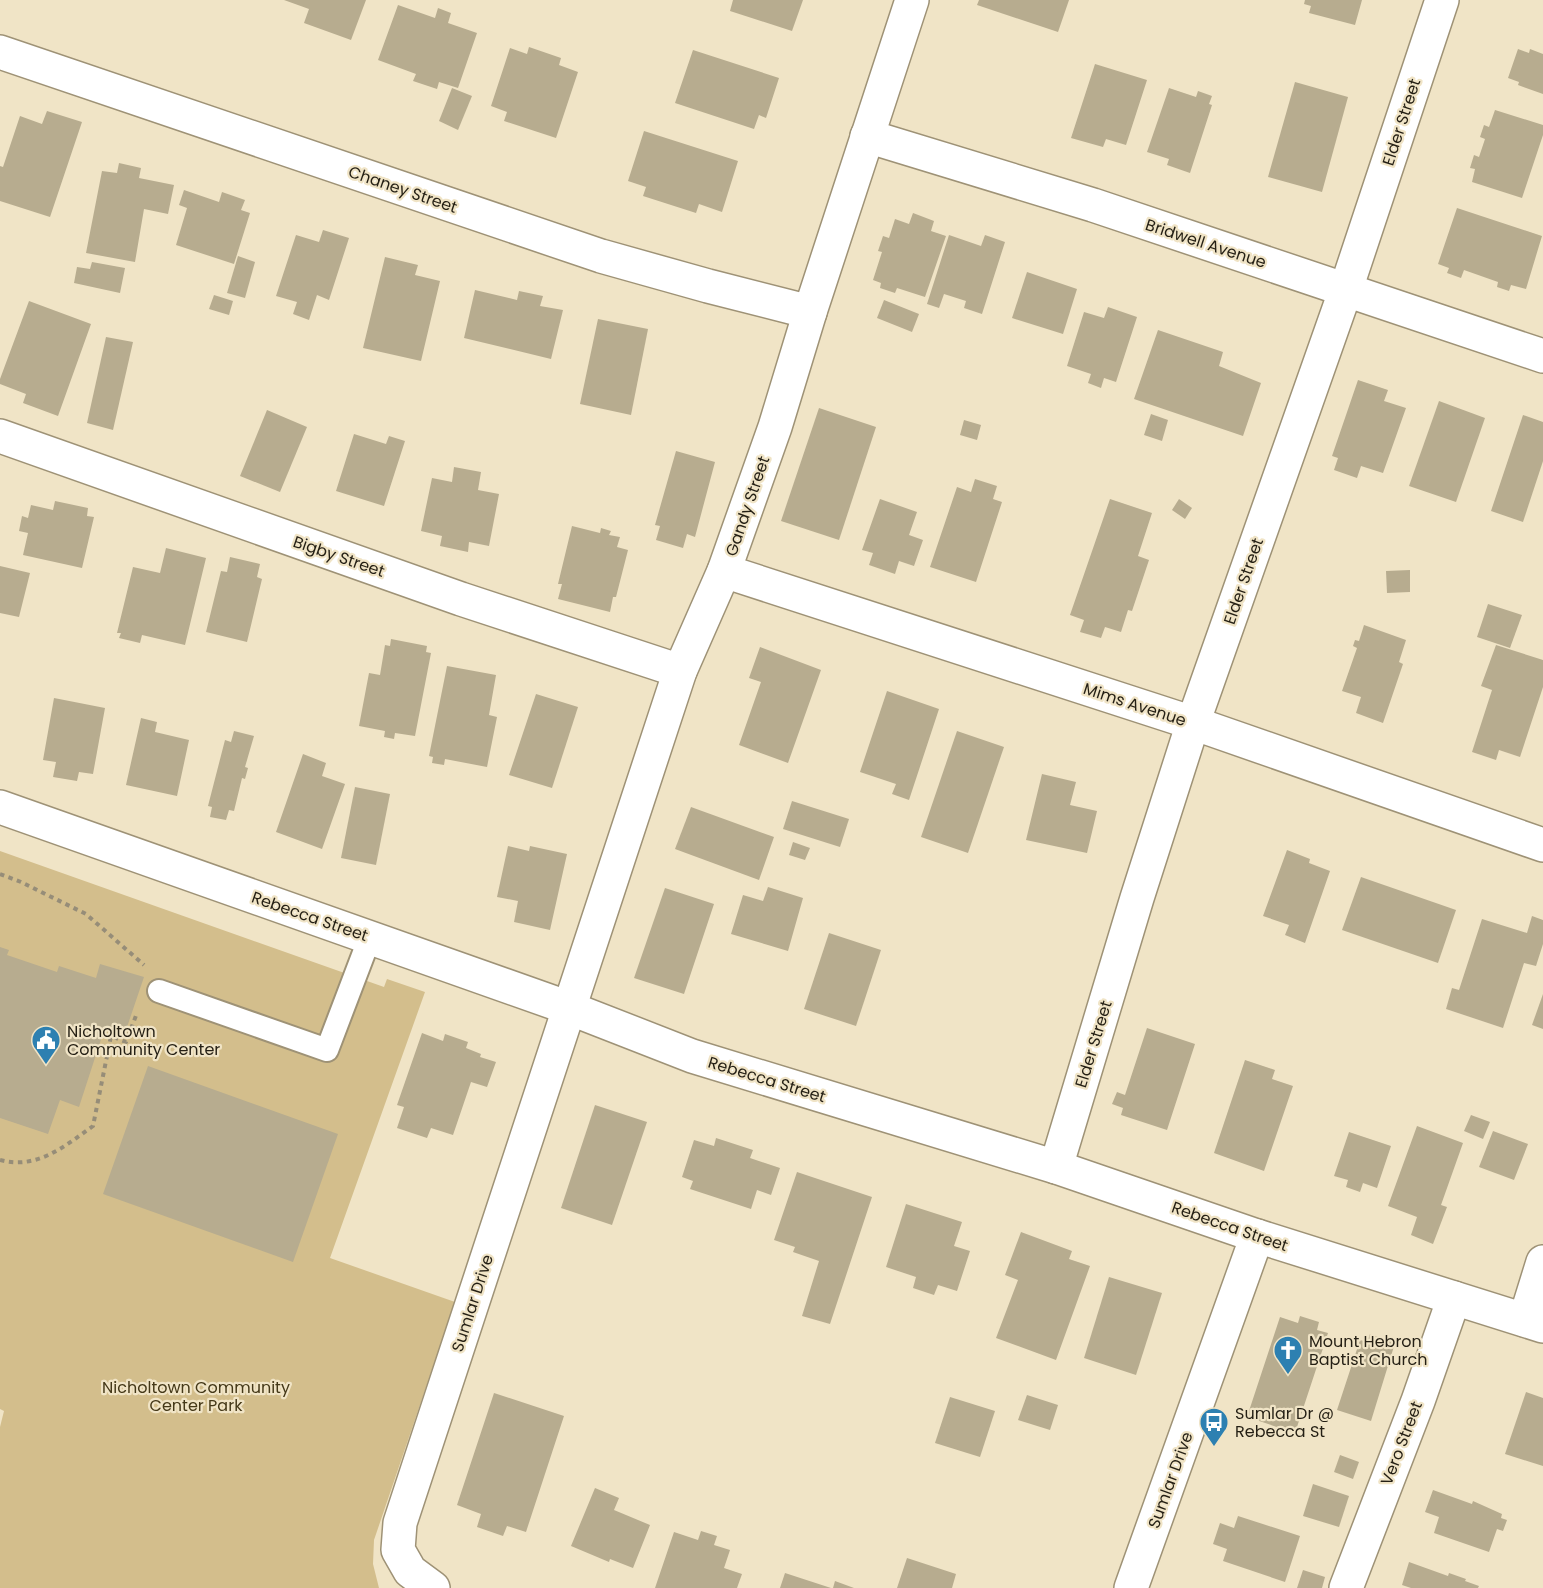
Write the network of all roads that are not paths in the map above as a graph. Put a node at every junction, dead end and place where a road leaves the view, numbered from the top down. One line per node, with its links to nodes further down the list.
1 (912, 0): 4 (street, Gandy Street)
2 (1442, 0): 5 (street, Elder Street)
3 (0, 52): 6 (street, Chaney Street)
4 (867, 136): 5 (street, Bridwell Avenue); 6 (street, Gandy Street)
5 (1346, 289): 7 (street, Bridwell Avenue); 11 (street, Elder Street)
6 (810, 312): 9 (street, Gandy Street)
7 (1543, 356)
8 (0, 436): 10 (street, Bigby Street)
9 (724, 571): 10 (street, Gandy Street); 11 (street, Mims Avenue)
10 (680, 671): 16 (street, Gandy Street)
11 (1193, 723): 13 (street, Mims Avenue); 17 (street, Elder Street)
12 (0, 807): 14 (street, Rebecca Street)
13 (1543, 845)
14 (370, 938): 15 (lane); 16 (street, Rebecca Street)
15 (154, 981)
16 (569, 1008): 17 (street, Rebecca Street); 22 (street, Sumlar Drive)
17 (1056, 1167): 18 (street, Rebecca Street)
18 (1257, 1236): 20 (street, Rebecca Street); 23 (street, Sumlar Drive)
19 (1543, 1262): 21 (street)
20 (1454, 1298): 21 (street, Rebecca Street); 24 (street, Vero Street)
21 (1534, 1323)
22 (414, 1582)
23 (1131, 1588)
24 (1346, 1588)

